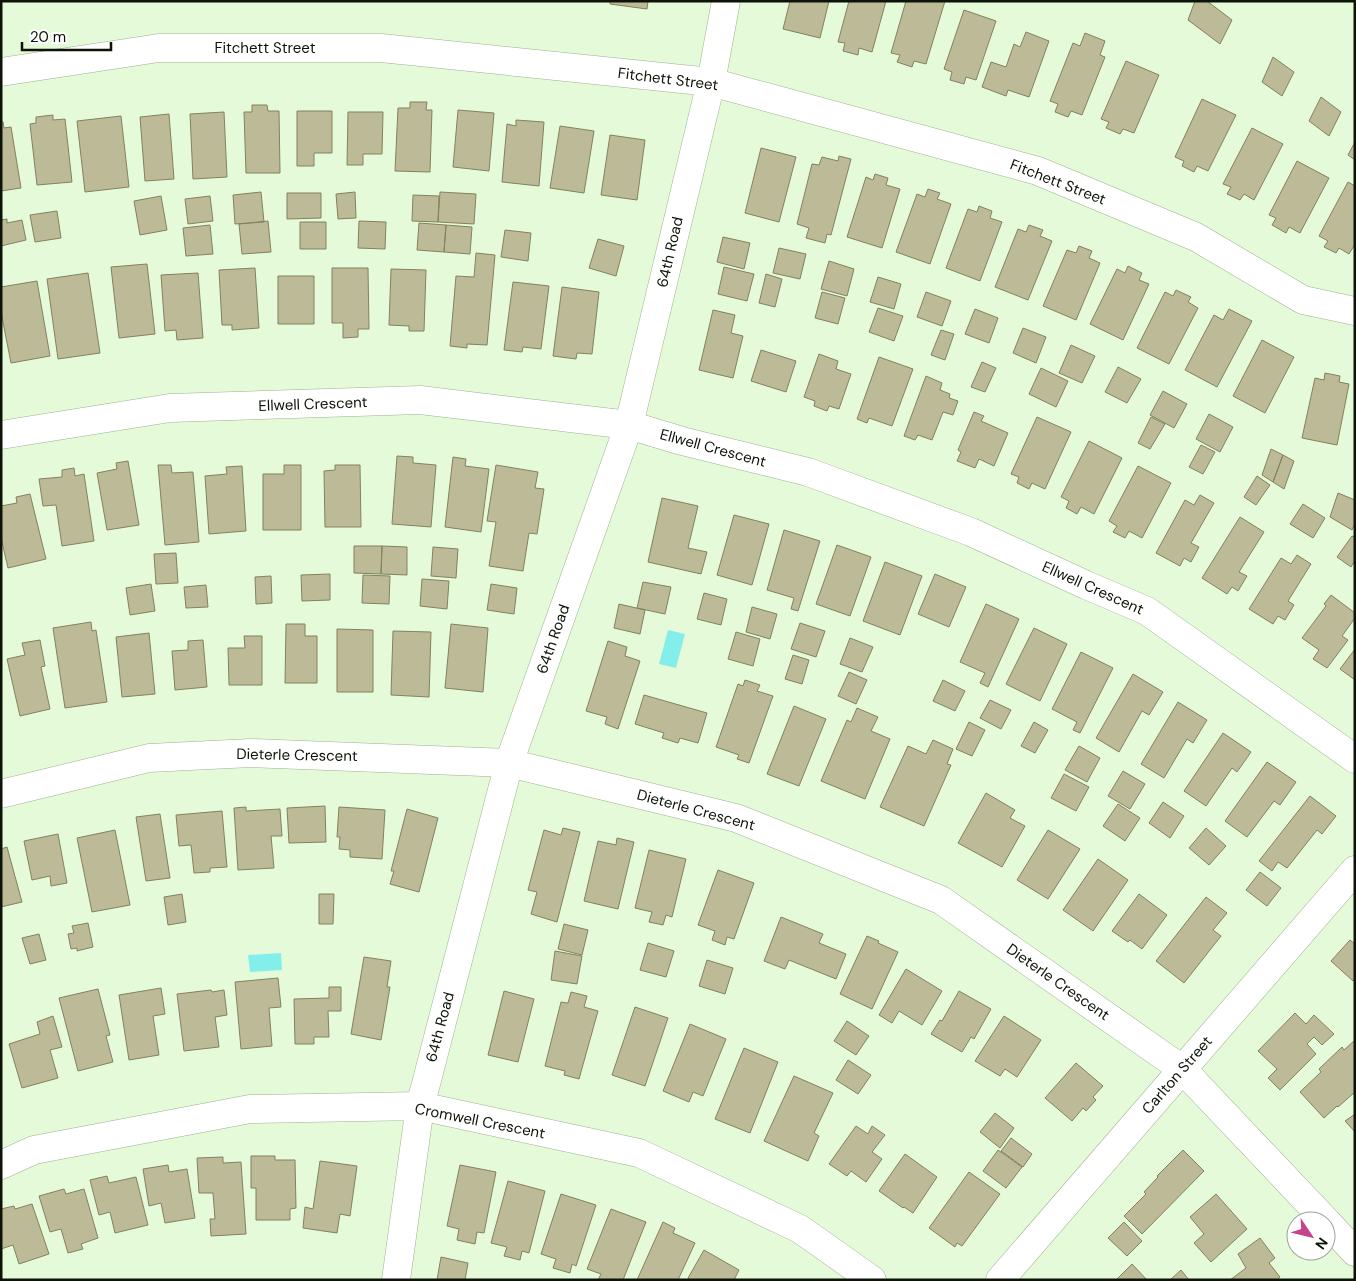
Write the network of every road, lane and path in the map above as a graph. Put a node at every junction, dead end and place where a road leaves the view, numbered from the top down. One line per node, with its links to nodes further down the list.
1 (726, 1): 3 (street, 64th Road)
2 (1, 72): 3 (street, Fitchett Street)
3 (711, 82): 4 (street, Fitchett Street); 5 (street, 64th Road)
4 (1355, 311)
5 (629, 425): 6 (street, Ellwell Crescent); 7 (street, Ellwell Crescent); 8 (street, 64th Road)
6 (1, 435)
7 (1355, 758)
8 (509, 763): 9 (street, Dieterle Crescent); 11 (street, Dieterle Crescent); 12 (street, 64th Road)
9 (1, 794)
10 (1355, 870): 11 (street, Carlton Street)
11 (1182, 1068): 14 (street, Dieterle Crescent); 19 (street, Carlton Street)
12 (420, 1106): 13 (street, Cromwell Crescent); 17 (street, 64th Road); 18 (street, Cromwell Crescent)
13 (1, 1165)
14 (1317, 1211)
15 (1336, 1232): 16 (street, Dieterle Crescent)
16 (1355, 1252)
17 (396, 1280)
18 (872, 1280)
19 (1000, 1280)

